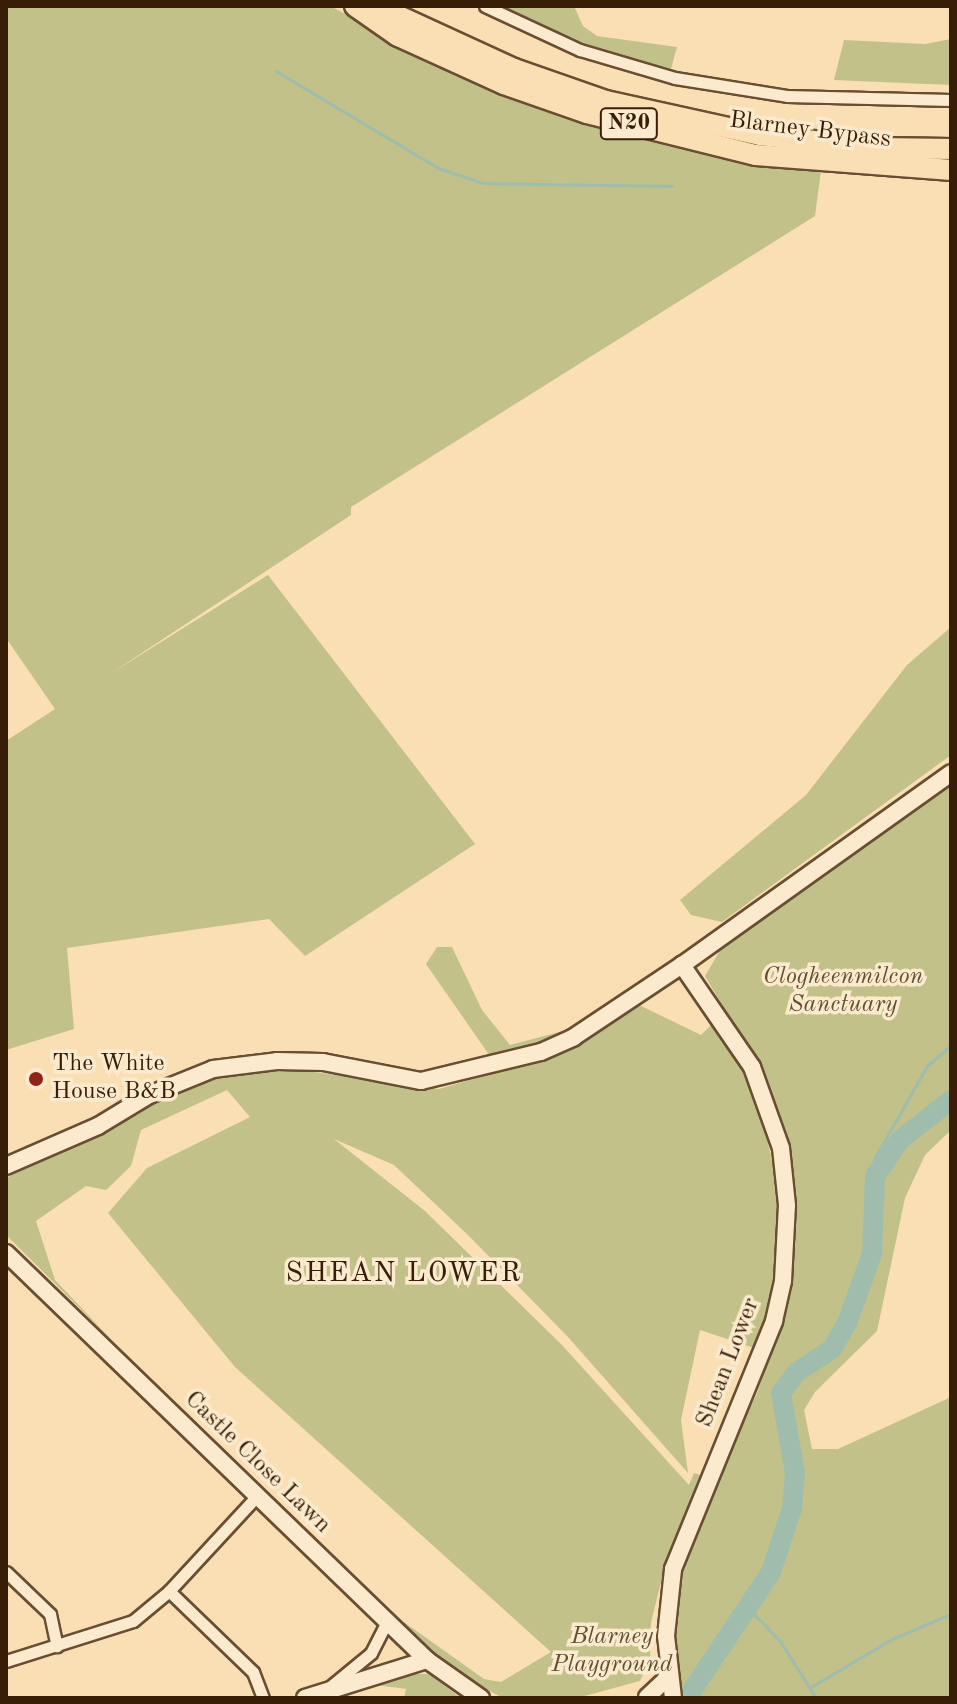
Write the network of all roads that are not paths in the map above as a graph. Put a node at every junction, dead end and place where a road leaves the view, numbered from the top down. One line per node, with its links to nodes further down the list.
1 (355, 6): 6 (highway, Blarney Bypass / N20)
2 (377, 6): 5 (highway, Blarney Bypass / N20)
3 (485, 6): 4 (street)
4 (951, 100)
5 (951, 149)
6 (951, 170)
7 (951, 773): 8 (street)
8 (682, 965): 9 (street); 18 (street, Shean Lower)
9 (6, 1166)
10 (6, 1253): 11 (street, Castle Close Lawn)
11 (256, 1497): 13 (street); 14 (street, Castle Close Lawn)
12 (6, 1572): 15 (street)
13 (169, 1591): 15 (street); 22 (street)
14 (387, 1622): 16 (street, Castle Close Lawn); 20 (street)
15 (57, 1646): 17 (street)
16 (427, 1660): 20 (street); 23 (street, Castle Close Lawn)
17 (6, 1661)
18 (668, 1669): 19 (street, Shean Lower); 21 (street)
19 (672, 1695): 21 (street)
20 (313, 1696)
21 (644, 1697)
22 (263, 1698)
23 (481, 1698)

